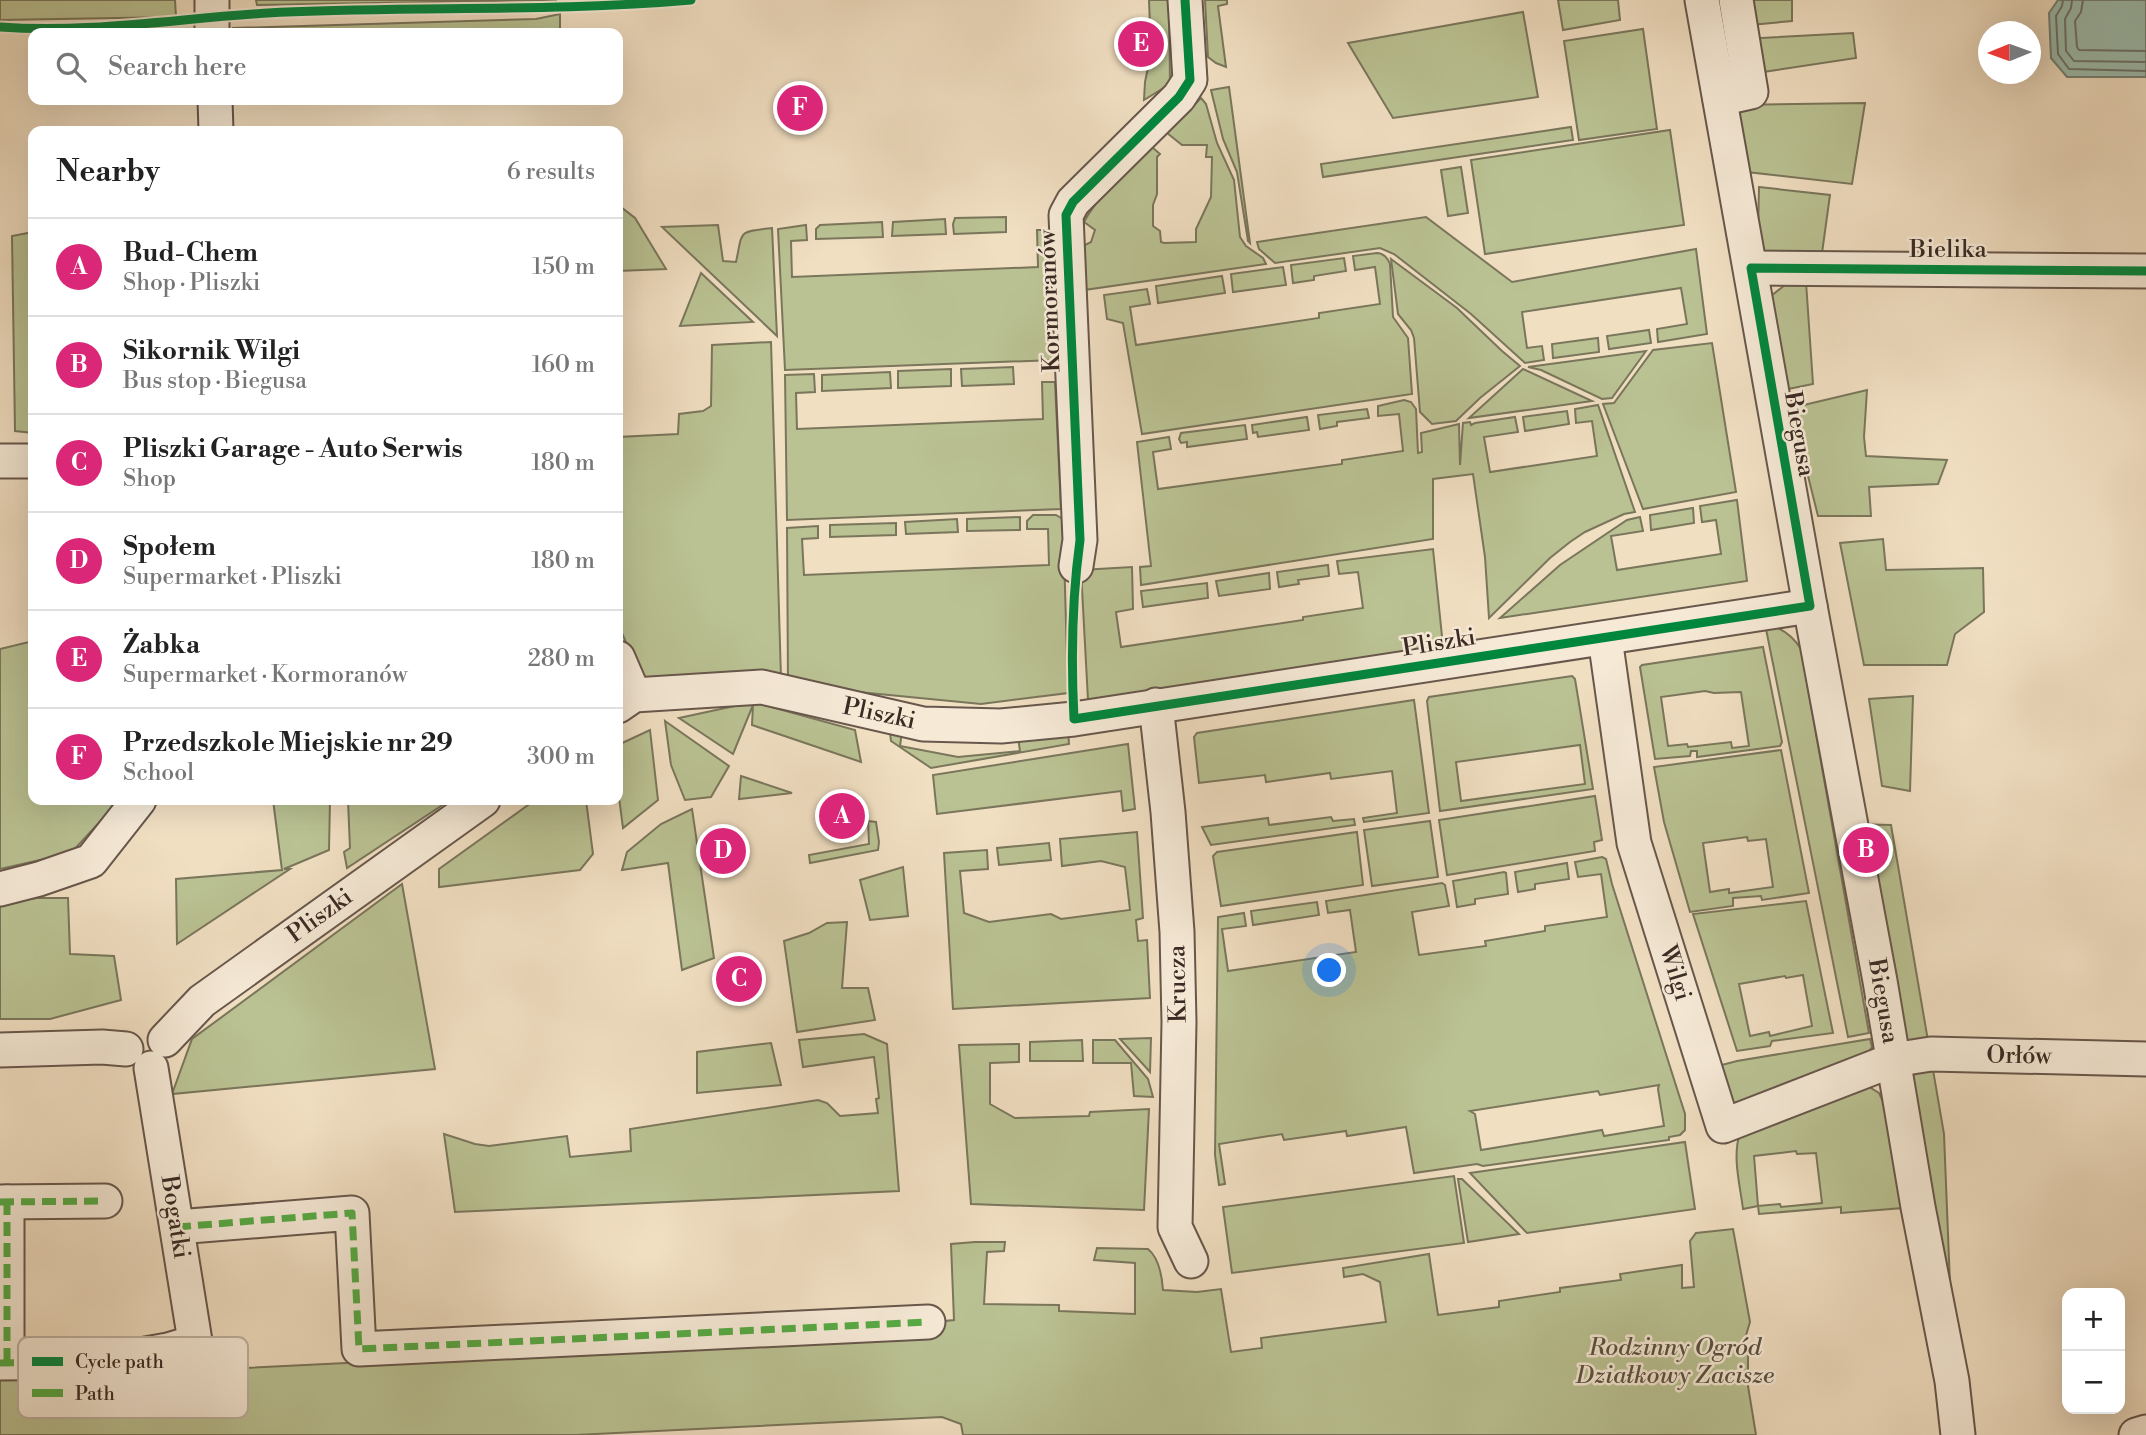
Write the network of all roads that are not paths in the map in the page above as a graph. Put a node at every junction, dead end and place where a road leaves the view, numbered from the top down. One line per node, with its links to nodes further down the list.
1 (212, 0): 5 (street)
2 (1185, 0): 13 (street, Kormoranów)
3 (1702, 0): 6 (street, Biegusa)
4 (1736, 0): 6 (street)
5 (212, 28)
6 (1720, 99): 9 (street, Biegusa)
7 (215, 105): 8 (street)
8 (216, 126)
9 (1751, 268): 10 (street, Bielika); 14 (street, Biegusa)
10 (2146, 271)
11 (0, 461): 12 (street)
12 (28, 461)
13 (1076, 566)
14 (1810, 606): 15 (street, Pliszki); 24 (street, Biegusa)
15 (1605, 638): 17 (street, Pliszki); 24 (street, Wilgi)
16 (626, 701): 17 (street, Pliszki)
17 (1156, 705): 28 (street, Krucza)
18 (135, 805): 20 (street)
19 (476, 805): 22 (street, Pliszki)
20 (0, 888)
21 (0, 1050): 22 (street)
22 (147, 1053): 27 (street, Bogatki)
23 (2146, 1059): 24 (street, Orłów)
24 (1893, 1060): 32 (street, Biegusa)
25 (105, 1200): 26 (street)
26 (4, 1202): 31 (street)
27 (177, 1227): 29 (street); 30 (street, Bogatki)
28 (1191, 1261)
29 (928, 1322)
30 (194, 1337)
31 (3, 1362)
32 (1952, 1381): 34 (street, Biegusa); 35 (street, Biegusa)
33 (2146, 1432): 36 (street)
34 (1958, 1435)
35 (1975, 1435)
36 (2136, 1435)

